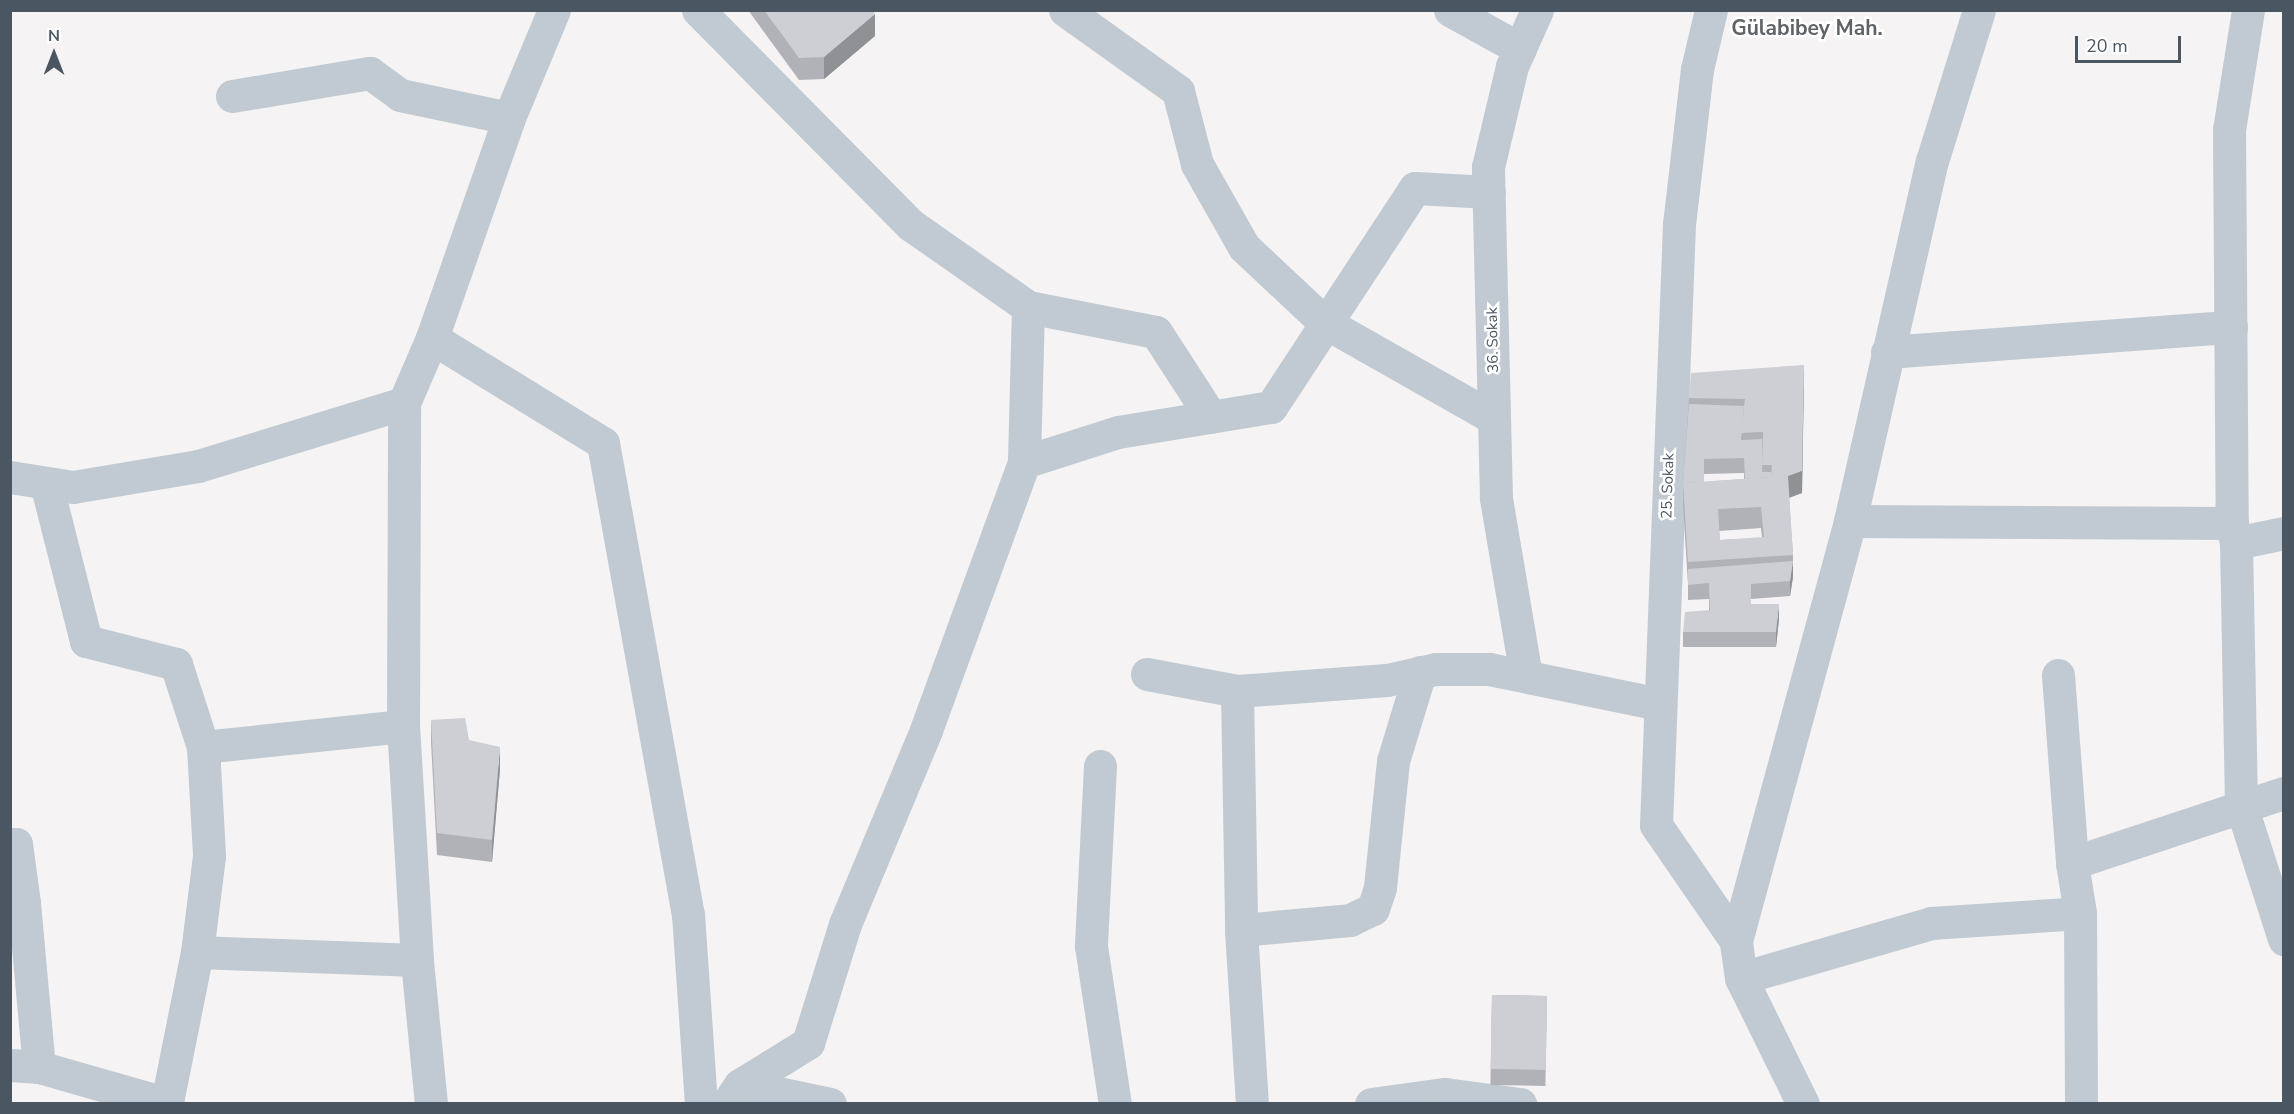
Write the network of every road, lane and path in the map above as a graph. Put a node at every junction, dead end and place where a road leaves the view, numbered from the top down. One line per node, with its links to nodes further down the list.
1 (554, 10): 11 (street)
2 (698, 10): 13 (street)
3 (1065, 10): 14 (street)
4 (1450, 10): 9 (street)
5 (1537, 10): 9 (street, 36. Sokak)
6 (1711, 10): 32 (street, 25. Sokak)
7 (1979, 10): 17 (street)
8 (2248, 10): 15 (street)
9 (1520, 48): 12 (street, 36. Sokak)
10 (232, 96): 11 (street)
11 (509, 118): 16 (street)
12 (1489, 192): 14 (street); 20 (street, 36. Sokak)
13 (1028, 307): 19 (street); 21 (street)
14 (1324, 321): 19 (street); 20 (street)
15 (2230, 327): 17 (street); 25 (street)
16 (432, 338): 18 (street); 51 (street)
17 (1887, 352): 24 (street)
18 (404, 403): 23 (street); 33 (street)
19 (1210, 417): 21 (street)
20 (1494, 418): 30 (street, 36. Sokak)
21 (1024, 462): 48 (street)
22 (10, 477): 23 (street)
23 (46, 483): 34 (street)
24 (1850, 521): 25 (street); 43 (street)
25 (2234, 533): 26 (street); 37 (street)
26 (2283, 533)
27 (1420, 672): 30 (street); 31 (street); 41 (street)
28 (1147, 674): 31 (street)
29 (2058, 675): 39 (street)
30 (1526, 676): 32 (street)
31 (1237, 692): 41 (street)
32 (1659, 704): 43 (street, 25. Sokak)
33 (403, 726): 34 (street); 45 (street)
34 (203, 747): 44 (street)
35 (1100, 766): 53 (street)
36 (2283, 793): 37 (street)
37 (2241, 805): 39 (street); 42 (street)
38 (10, 844): 47 (street)
39 (2072, 863): 40 (street)
40 (2080, 913): 46 (street); 58 (street)
41 (1241, 930): 54 (street)
42 (2283, 939)
43 (1736, 941): 46 (street)
44 (197, 952): 45 (street); 49 (street)
45 (417, 960): 50 (street)
46 (1741, 978): 57 (street)
47 (25, 1066): 49 (street)
48 (734, 1094): 52 (street)
49 (167, 1103)
50 (431, 1104)
51 (700, 1104)
52 (830, 1104)
53 (1115, 1104)
54 (1252, 1104)
55 (1371, 1104): 56 (street)
56 (1520, 1104)
57 (1803, 1104)
58 (2081, 1104)

